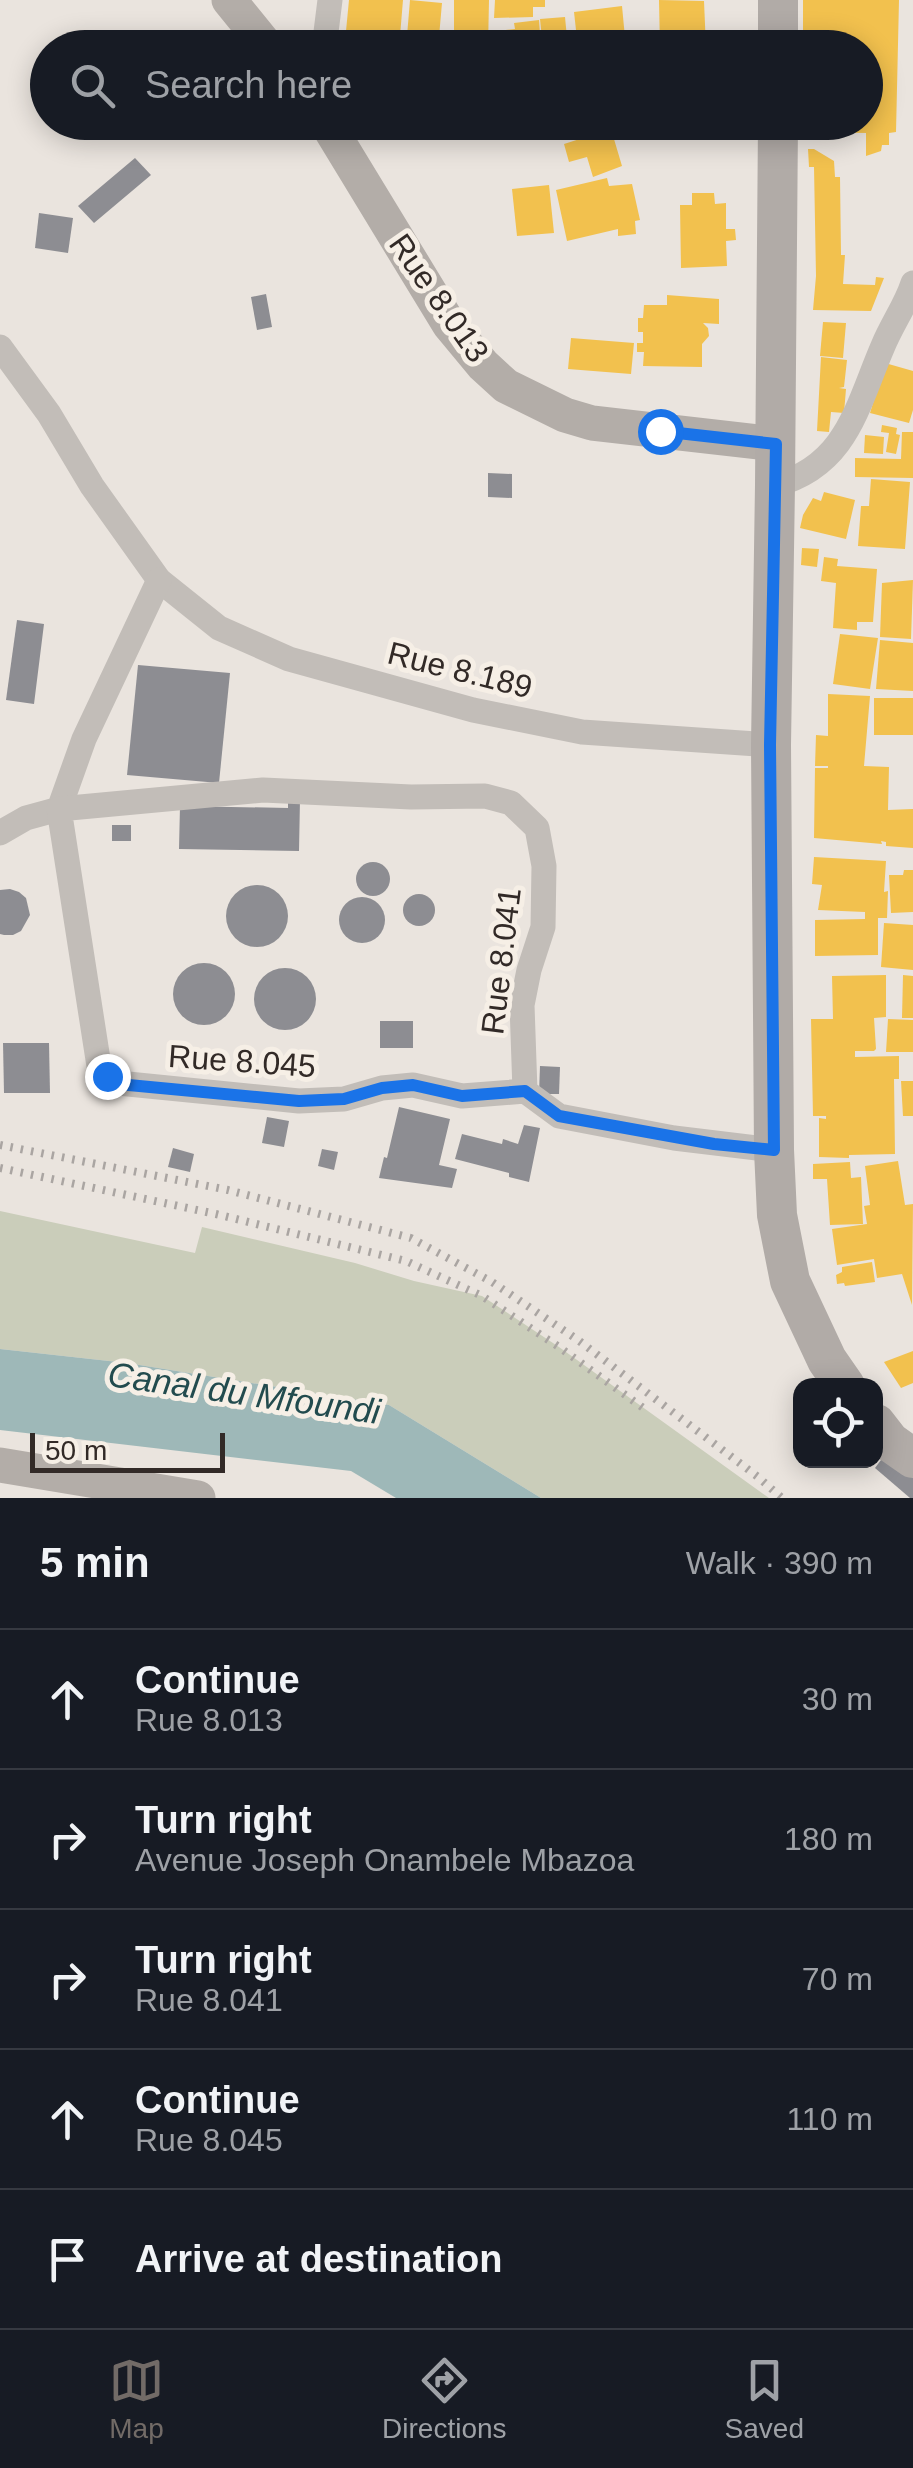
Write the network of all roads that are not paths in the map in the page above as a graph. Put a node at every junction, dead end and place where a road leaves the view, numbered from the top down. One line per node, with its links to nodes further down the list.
1 (229, 0): 4 (street)
2 (330, 0): 5 (street)
3 (778, 0): 6 (main road)
4 (253, 30)
5 (326, 30)
6 (778, 30)
7 (337, 140): 11 (street, Rue 8.013)
8 (778, 140): 11 (main road)
9 (913, 283): 12 (street)
10 (0, 347): 13 (street, Rue 8.189)
11 (776, 444): 12 (main road)
12 (775, 485): 14 (main road)
13 (159, 580): 14 (street, Rue 8.189); 15 (street)
14 (770, 745): 18 (main road)
15 (59, 810): 16 (street); 17 (street, Rue 8.045); 17 (street, Rue 8.041)
16 (0, 833)
17 (525, 1091): 18 (street)
18 (774, 1150): 19 (main road)
19 (839, 1378)
20 (883, 1433): 21 (main road)
21 (913, 1458)
22 (0, 1464): 23 (street)
23 (198, 1498)

